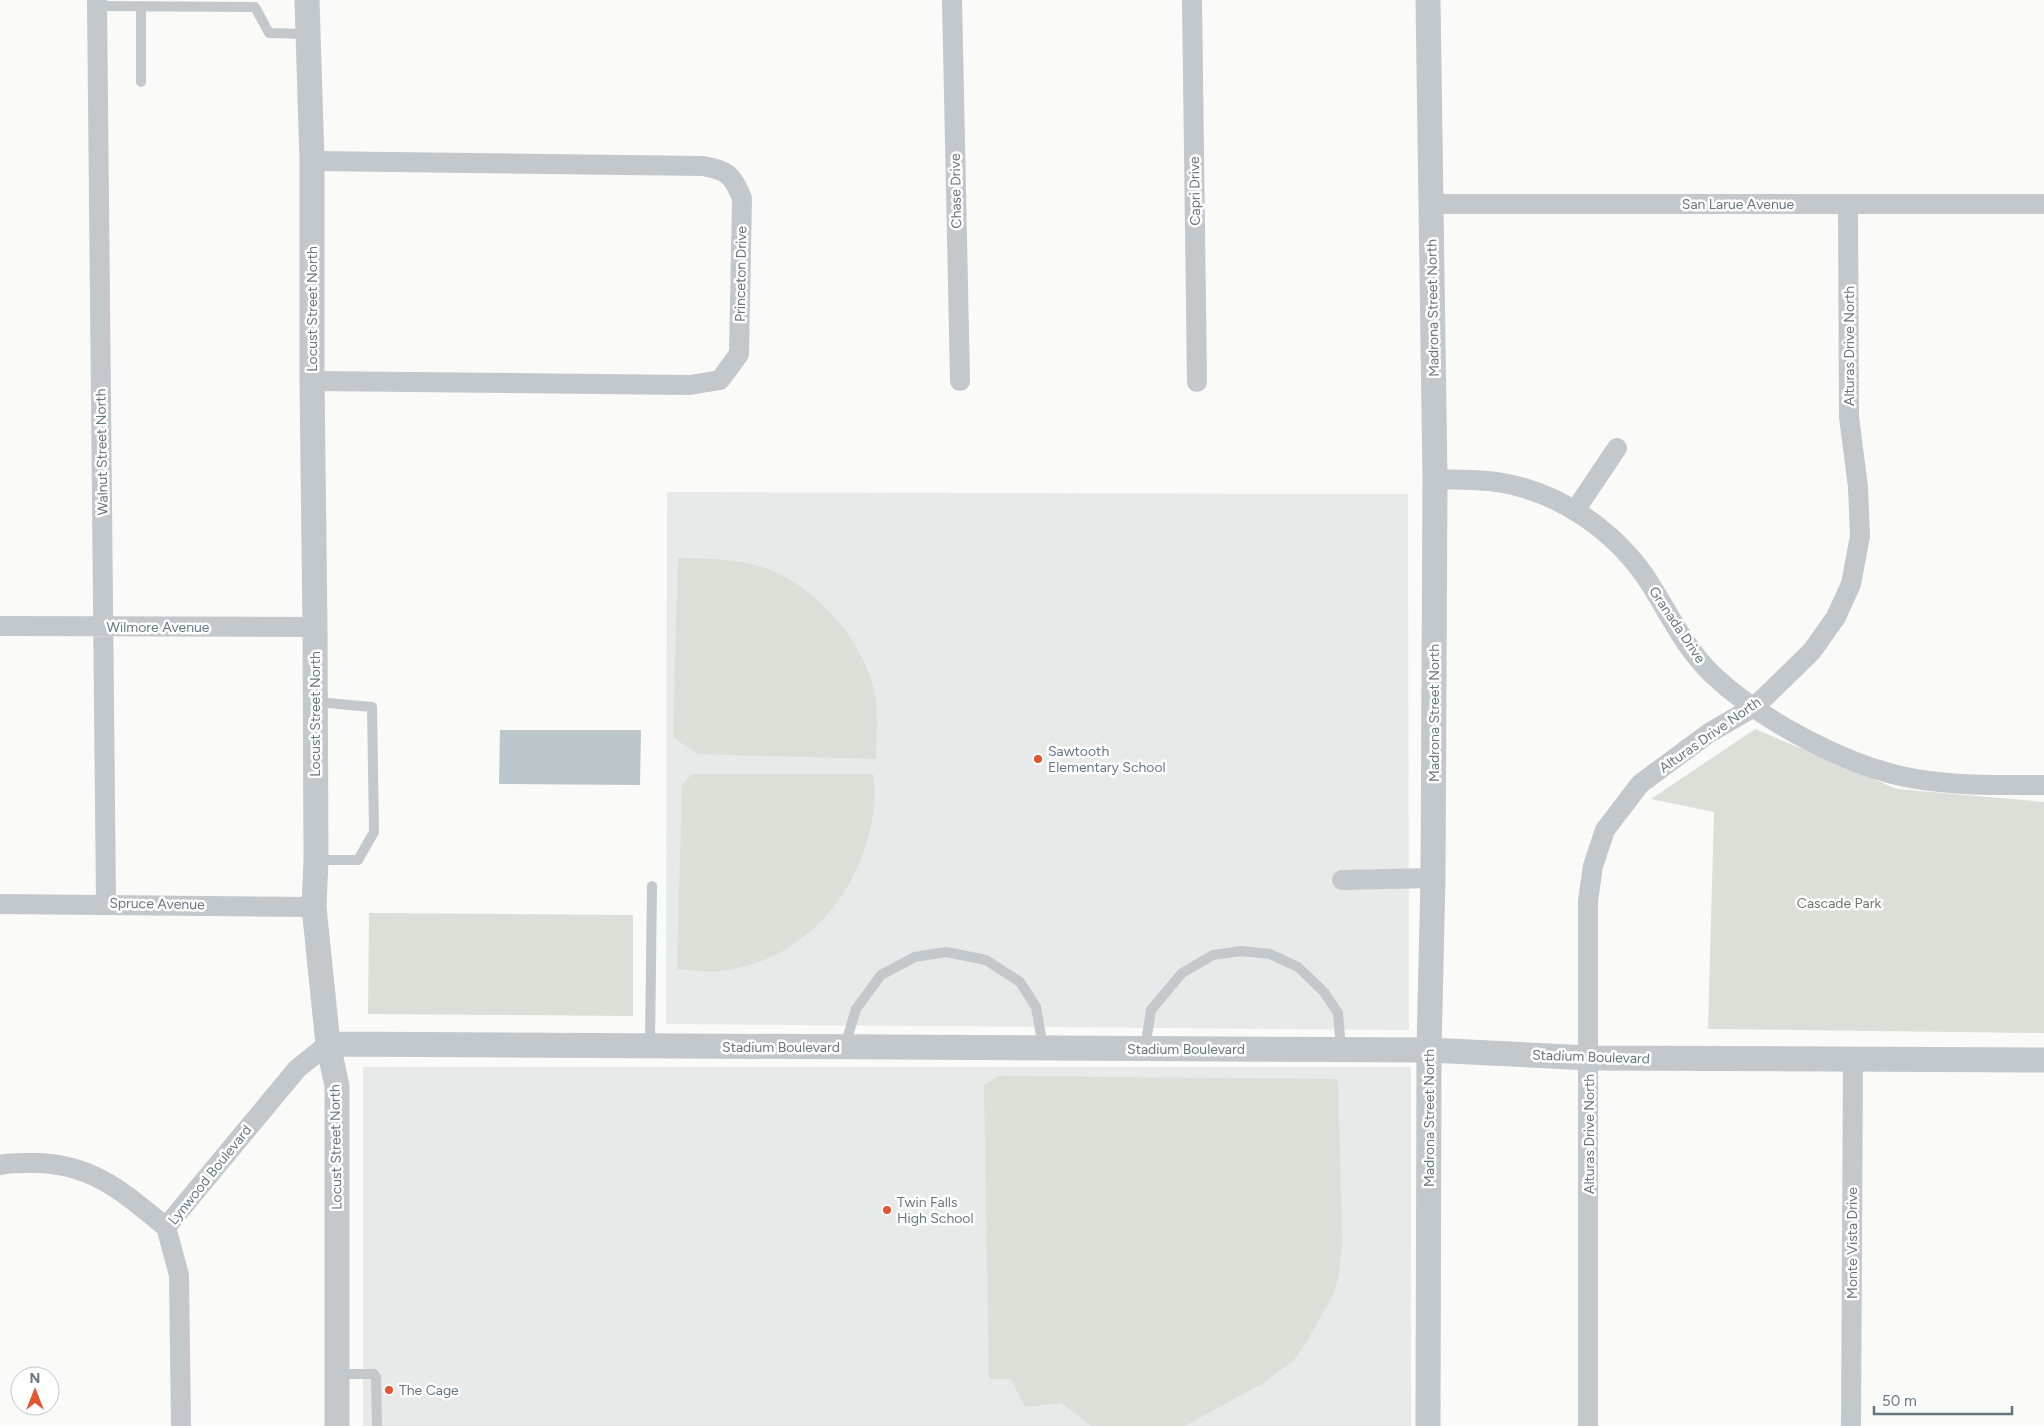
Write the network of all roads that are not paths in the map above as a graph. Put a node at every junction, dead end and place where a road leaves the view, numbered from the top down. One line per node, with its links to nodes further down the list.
1 (307, 0): 7 (street, Locust Street North)
2 (952, 0): 14 (street, Chase Drive)
3 (1192, 0): 15 (street, Capri Drive)
4 (1428, 0): 10 (street, Madrona Street North)
5 (97, 3): 6 (lane); 21 (street, Walnut Street North)
6 (141, 6): 7 (lane); 8 (lane)
7 (308, 34): 9 (street, Locust Street North)
8 (141, 82)
9 (312, 161): 13 (street, Locust Street North); 13 (street, Princeton Drive)
10 (1431, 204): 11 (street, San Larue Avenue); 17 (street, Madrona Street North)
11 (1848, 204): 12 (street, San Larue Avenue); 23 (street, Alturas Drive North)
12 (2044, 204)
13 (312, 381): 20 (street, Locust Street North)
14 (960, 381)
15 (1197, 382)
16 (1618, 448): 18 (street)
17 (1435, 479): 18 (street, Granada Drive); 26 (street, Madrona Street North)
18 (1576, 510): 23 (street, Granada Drive)
19 (0, 626): 21 (street, Wilmore Avenue)
20 (315, 627): 21 (street, Wilmore Avenue); 22 (street, Locust Street North)
21 (104, 628): 30 (street, Walnut Street North)
22 (315, 702): 25 (street, Locust Street North); 25 (lane)
23 (1752, 708): 24 (street, Granada Drive); 39 (street, Alturas Drive North)
24 (2044, 785)
25 (316, 860): 31 (street, Locust Street North)
26 (1433, 878): 27 (street); 38 (street, Madrona Street North)
27 (1342, 880)
28 (652, 886): 33 (lane)
29 (0, 904): 30 (street, Spruce Avenue)
30 (106, 904): 31 (street, Spruce Avenue)
31 (314, 907): 32 (street, Locust Street North)
32 (328, 1044): 33 (street, Stadium Boulevard); 43 (street, Lynwood Boulevard); 44 (street, Locust Street North)
33 (650, 1046): 34 (street, Stadium Boulevard)
34 (844, 1047): 35 (street, Stadium Boulevard); 35 (lane)
35 (1044, 1048): 36 (street, Stadium Boulevard)
36 (1145, 1049): 37 (street, Stadium Boulevard); 37 (lane)
37 (1342, 1050): 38 (street, Stadium Boulevard)
38 (1429, 1050): 39 (street, Stadium Boulevard); 48 (street, Madrona Street North)
39 (1589, 1058): 40 (street, Stadium Boulevard); 49 (street, Alturas Drive North)
40 (1853, 1060): 41 (street, Stadium Boulevard); 50 (street, Monte Vista Drive)
41 (2044, 1060)
42 (0, 1165): 43 (street)
43 (166, 1227): 45 (street, Lynwood Boulevard)
44 (337, 1374): 46 (street, Locust Street North); 47 (lane)
45 (181, 1426)
46 (337, 1426)
47 (377, 1426)
48 (1428, 1426)
49 (1588, 1426)
50 (1851, 1426)

